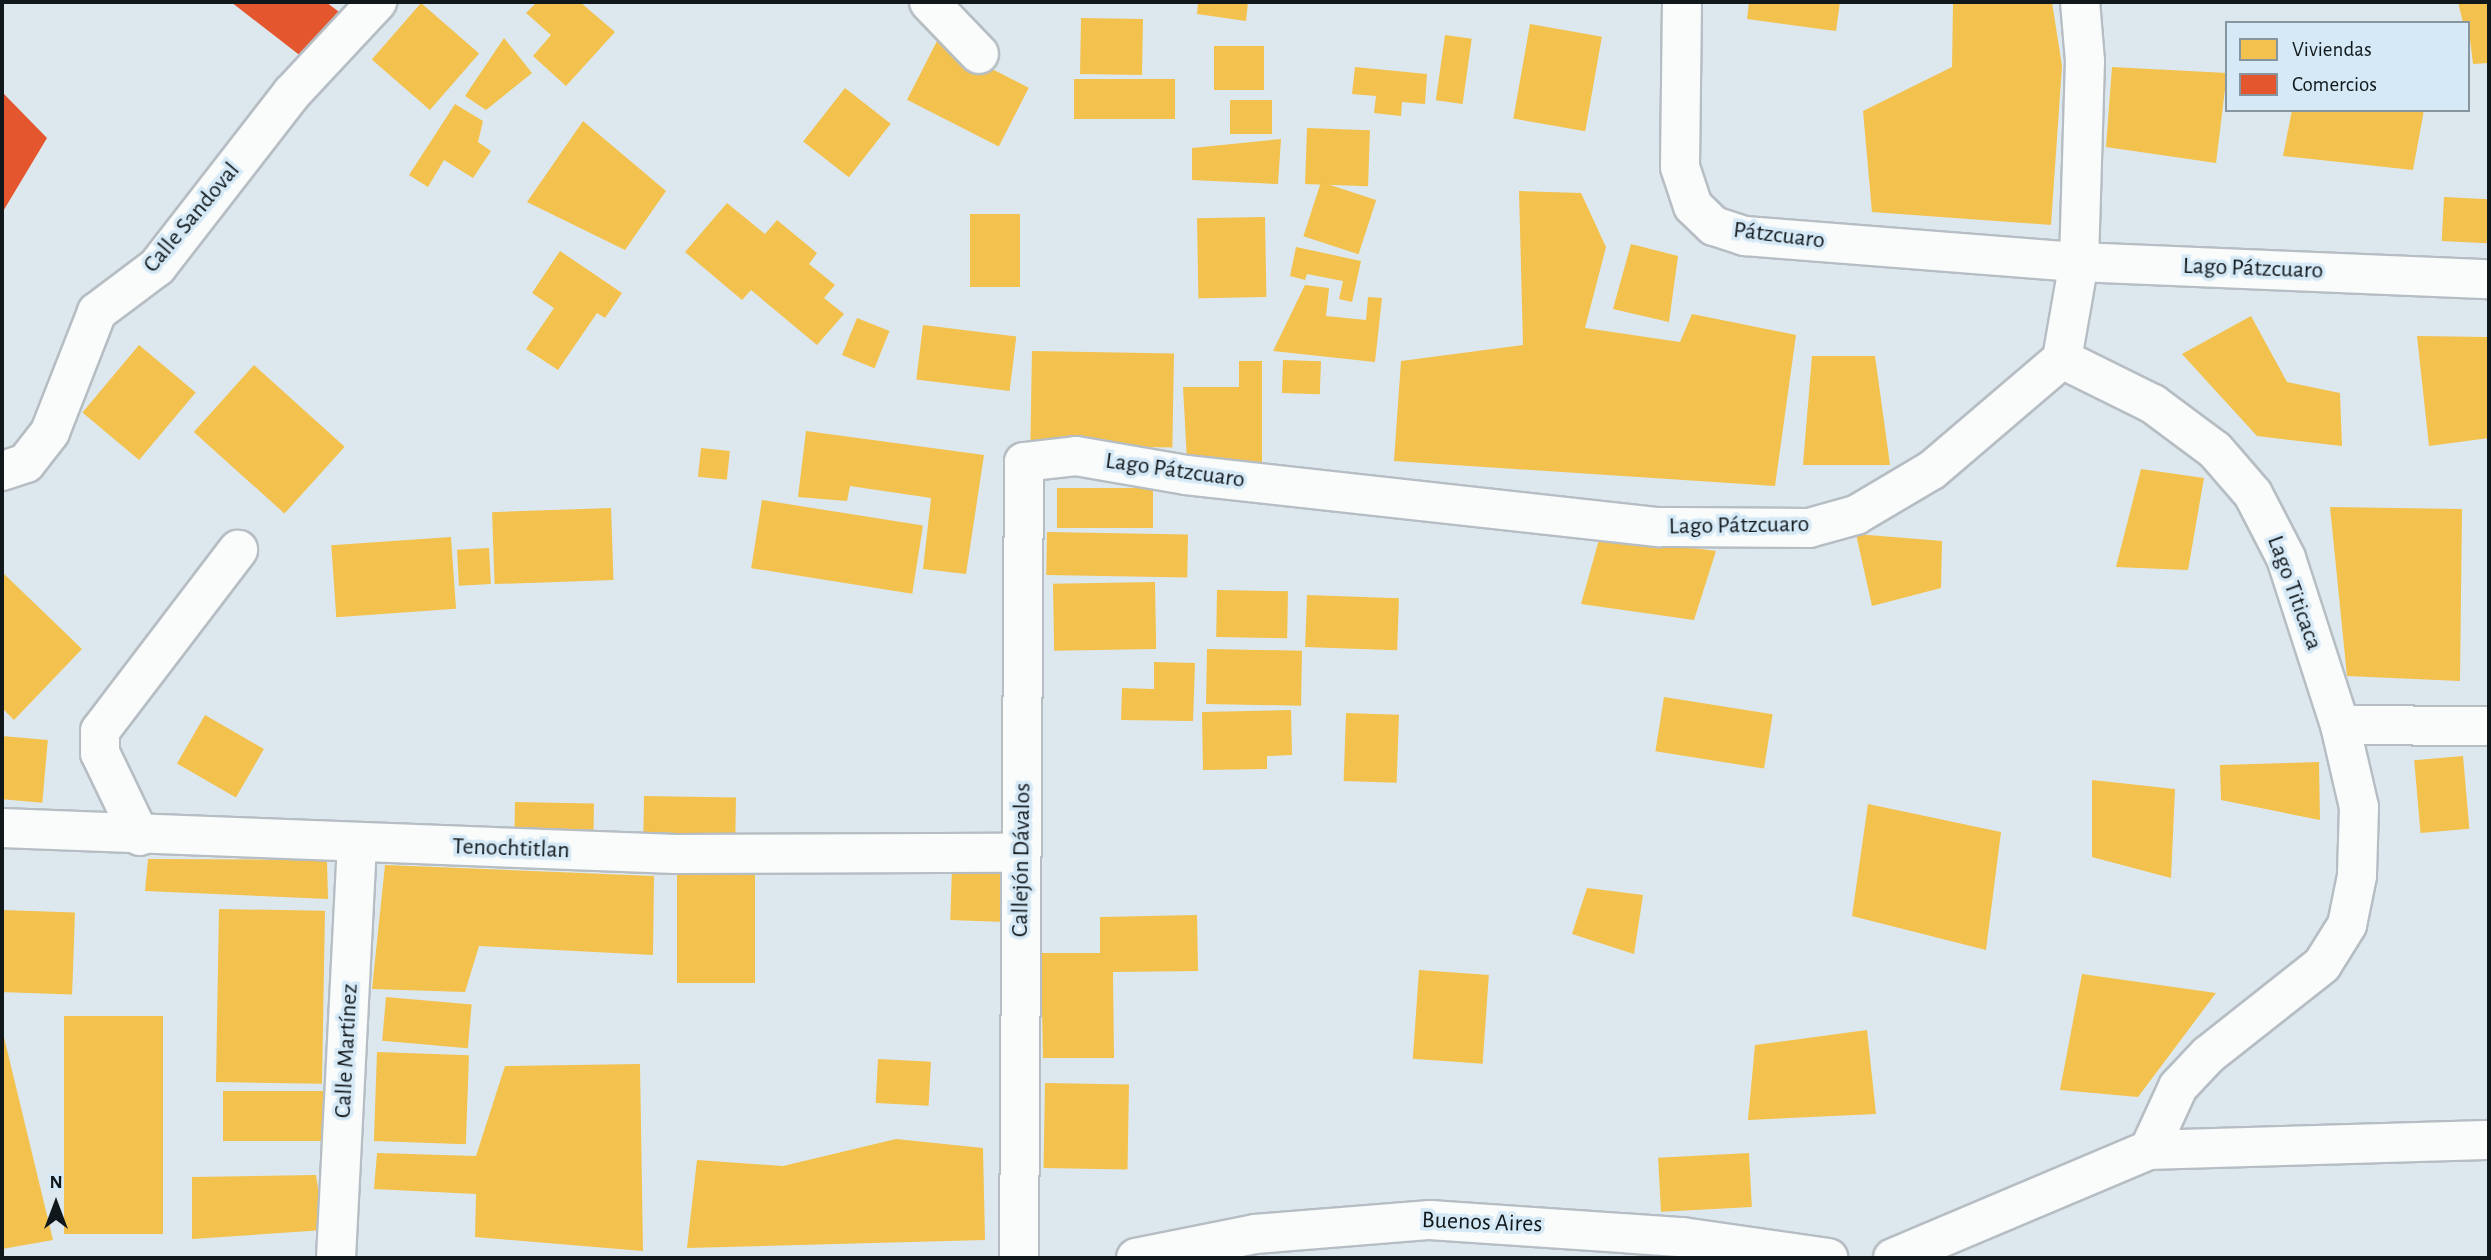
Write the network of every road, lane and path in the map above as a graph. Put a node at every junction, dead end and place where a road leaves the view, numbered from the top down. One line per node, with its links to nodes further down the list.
1 (377, 2): 10 (street, Calle Sandoval)
2 (929, 2): 5 (street)
3 (1682, 2): 6 (street, Pátzcuaro)
4 (2080, 2): 6 (street)
5 (979, 54)
6 (2079, 262): 7 (street, Lago Pátzcuaro); 8 (street)
7 (2489, 279)
8 (2062, 359): 9 (street, Lago Pátzcuaro); 12 (street, Lago Titicaca)
9 (1024, 462): 17 (street, Callejón Dávalos)
10 (2, 471)
11 (238, 550): 15 (street)
12 (2340, 725): 13 (street); 19 (street, Lago Titicaca)
13 (2489, 726)
14 (2, 828): 15 (street, Tenochtitlan)
15 (140, 836): 16 (street, Tenochtitlan)
16 (357, 844): 17 (street, Tenochtitlan); 20 (street, Calle Martínez)
17 (1021, 853): 21 (street, Callejón Dávalos)
18 (2489, 1140): 19 (street)
19 (2149, 1150): 24 (street)
20 (337, 1258)
21 (1019, 1258)
22 (1136, 1258): 23 (street, Buenos Aires)
23 (1828, 1258)
24 (1894, 1258)

